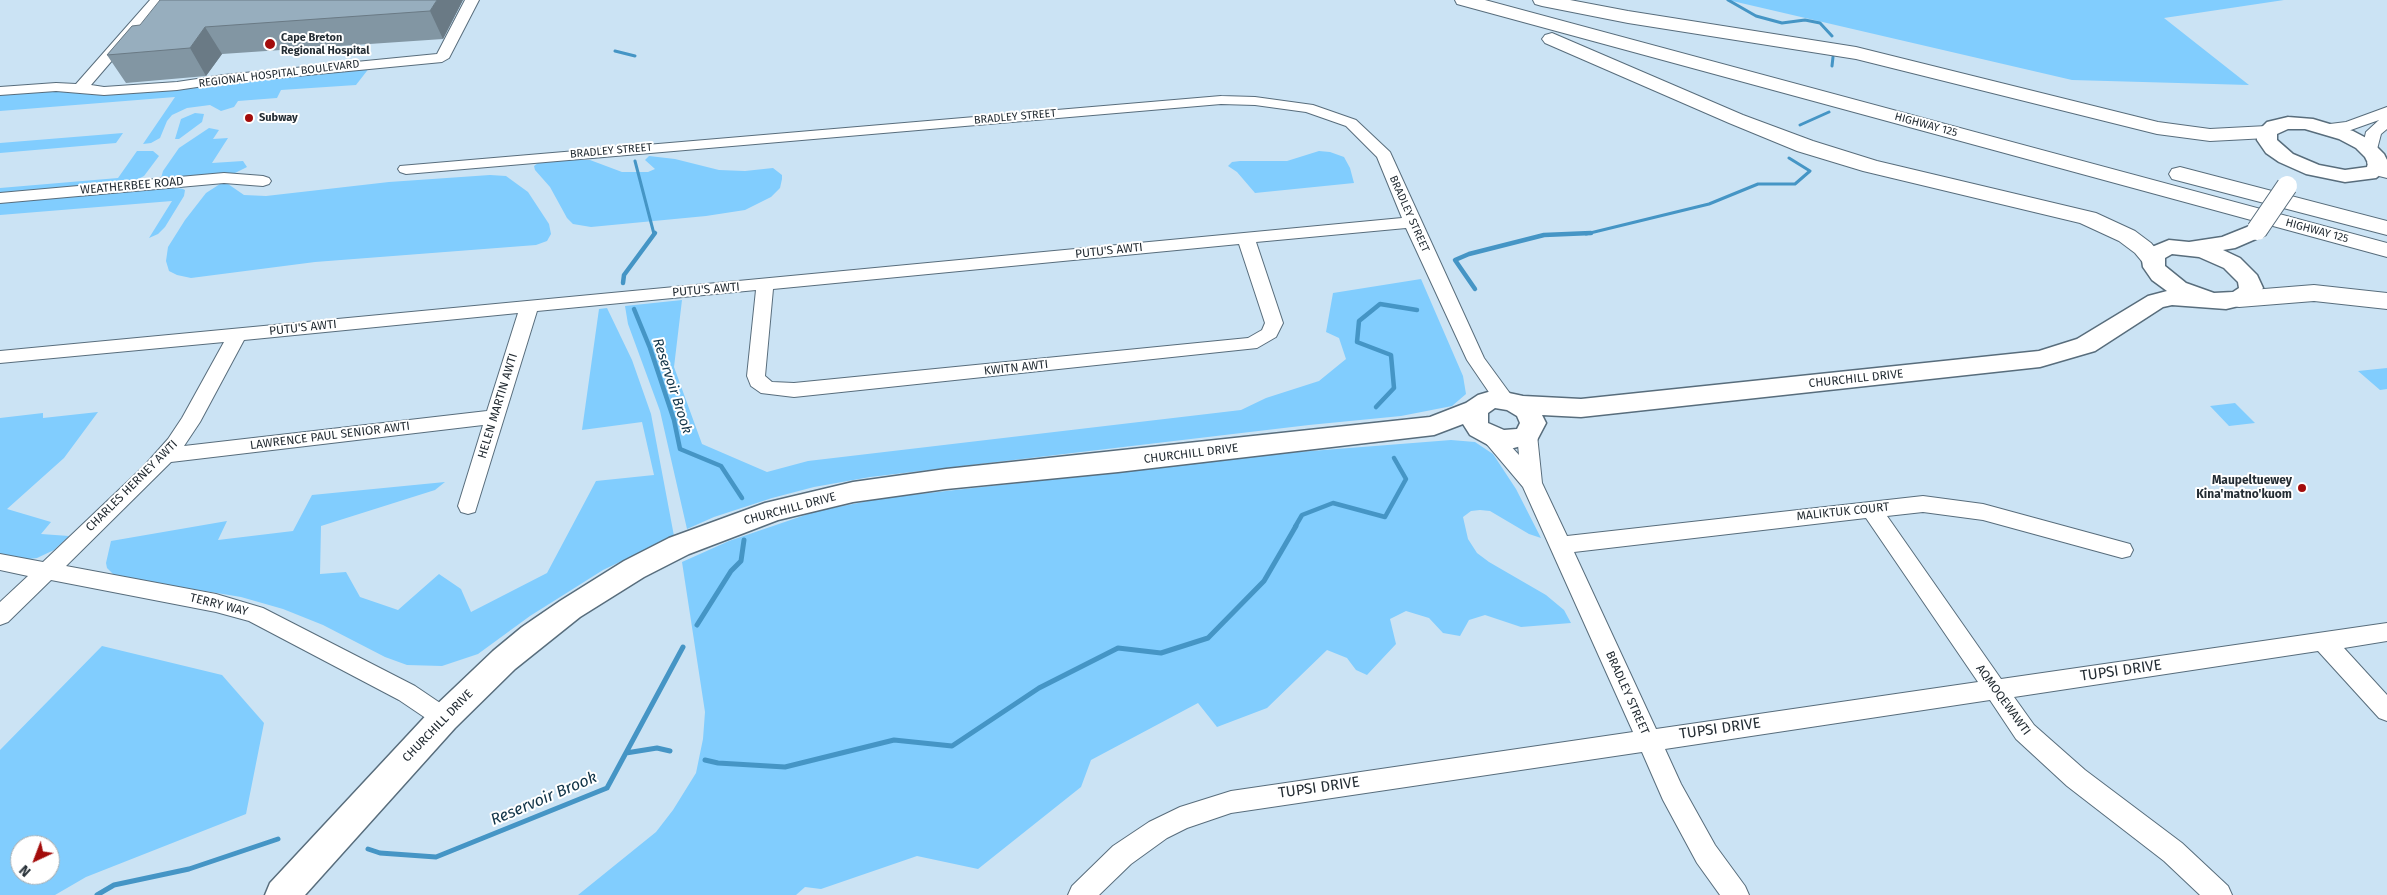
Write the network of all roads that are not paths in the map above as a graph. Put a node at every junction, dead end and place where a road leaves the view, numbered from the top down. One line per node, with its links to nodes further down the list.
1 (157, 0): 7 (street)
2 (472, 0): 7 (street, REGIONAL HOSPITAL BOULEVARD)
3 (1451, 0): 26 (highway)
4 (1464, 0): 25 (highway, HIGHWAY 125)
5 (1515, 0): 21 (highway, HIGHWAY 125)
6 (1542, 0): 12 (highway)
7 (80, 89): 8 (street, REGIONAL HOSPITAL BOULEVARD)
8 (0, 90)
9 (2387, 112): 11 (street)
10 (2387, 121): 14 (street)
11 (2326, 128): 12 (main road); 14 (main road)
12 (2267, 132): 13 (main road)
13 (2286, 158): 16 (main road); 18 (main road)
14 (2378, 162): 16 (main road)
15 (406, 169): 20 (street, BRADLEY STREET)
16 (2329, 174): 18 (main road)
17 (263, 181): 19 (street, WEATHERBEE ROAD)
18 (2287, 186): 22 (main road, bridge)
19 (0, 198)
20 (1412, 222): 23 (street, PUTU'S AWTI); 35 (street, BRADLEY STREET)
21 (2387, 228)
22 (2257, 230): 24 (main road); 28 (main road)
23 (1246, 238): 27 (street, PUTU'S AWTI); 27 (street, KWITN AWTI)
24 (2190, 248): 26 (main road); 28 (main road)
25 (2387, 250)
26 (2154, 263): 29 (main road); 32 (main road, CHURCHILL DRIVE)
27 (764, 284): 31 (street, PUTU'S AWTI)
28 (2244, 289): 29 (main road, CHURCHILL DRIVE); 30 (highway)
29 (2211, 300): 32 (main road, CHURCHILL DRIVE)
30 (2387, 300)
31 (529, 307): 33 (street, PUTU'S AWTI); 36 (street, HELEN MARTIN AWTI)
32 (2123, 322): 35 (main road, CHURCHILL DRIVE)
33 (237, 335): 34 (street, PUTU'S AWTI); 39 (street, CHARLES HERNEY AWTI)
34 (0, 358)
35 (1507, 413): 37 (main road, CHURCHILL DRIVE); 38 (main road, CHURCHILL DRIVE); 38 (main road); 40 (street, BRADLEY STREET)
36 (495, 417): 39 (street, LAWRENCE PAUL SENIOR AWTI); 41 (street, HELEN MARTIN AWTI)
37 (1434, 426): 38 (main road, CHURCHILL DRIVE); 52 (main road, CHURCHILL DRIVE)
38 (1488, 435): 40 (street, BRADLEY STREET)
39 (165, 455): 46 (street, CHARLES HERNEY AWTI)
40 (1532, 483): 43 (street, BRADLEY STREET)
41 (468, 506)
42 (1871, 509): 43 (street, MALIKTUK COURT); 44 (street, MALIKTUK COURT); 50 (street, AQMOQEWAWTI)
43 (1560, 544): 53 (street, BRADLEY STREET)
44 (2122, 550)
45 (0, 562): 46 (street, TERRY WAY)
46 (47, 570): 47 (street, CHARLES HERNEY AWTI); 52 (street, TERRY WAY)
47 (0, 616)
48 (2387, 632): 49 (street, TUPSI DRIVE)
49 (2323, 641): 50 (street, TUPSI DRIVE); 51 (street)
50 (1994, 689): 53 (street, TUPSI DRIVE); 57 (street, AQMOQEWAWTI)
51 (2387, 711)
52 (444, 718): 54 (main road, CHURCHILL DRIVE)
53 (1648, 740): 55 (street, TUPSI DRIVE); 56 (street, BRADLEY STREET)
54 (282, 895)
55 (1081, 895)
56 (1736, 895)
57 (2219, 895)

